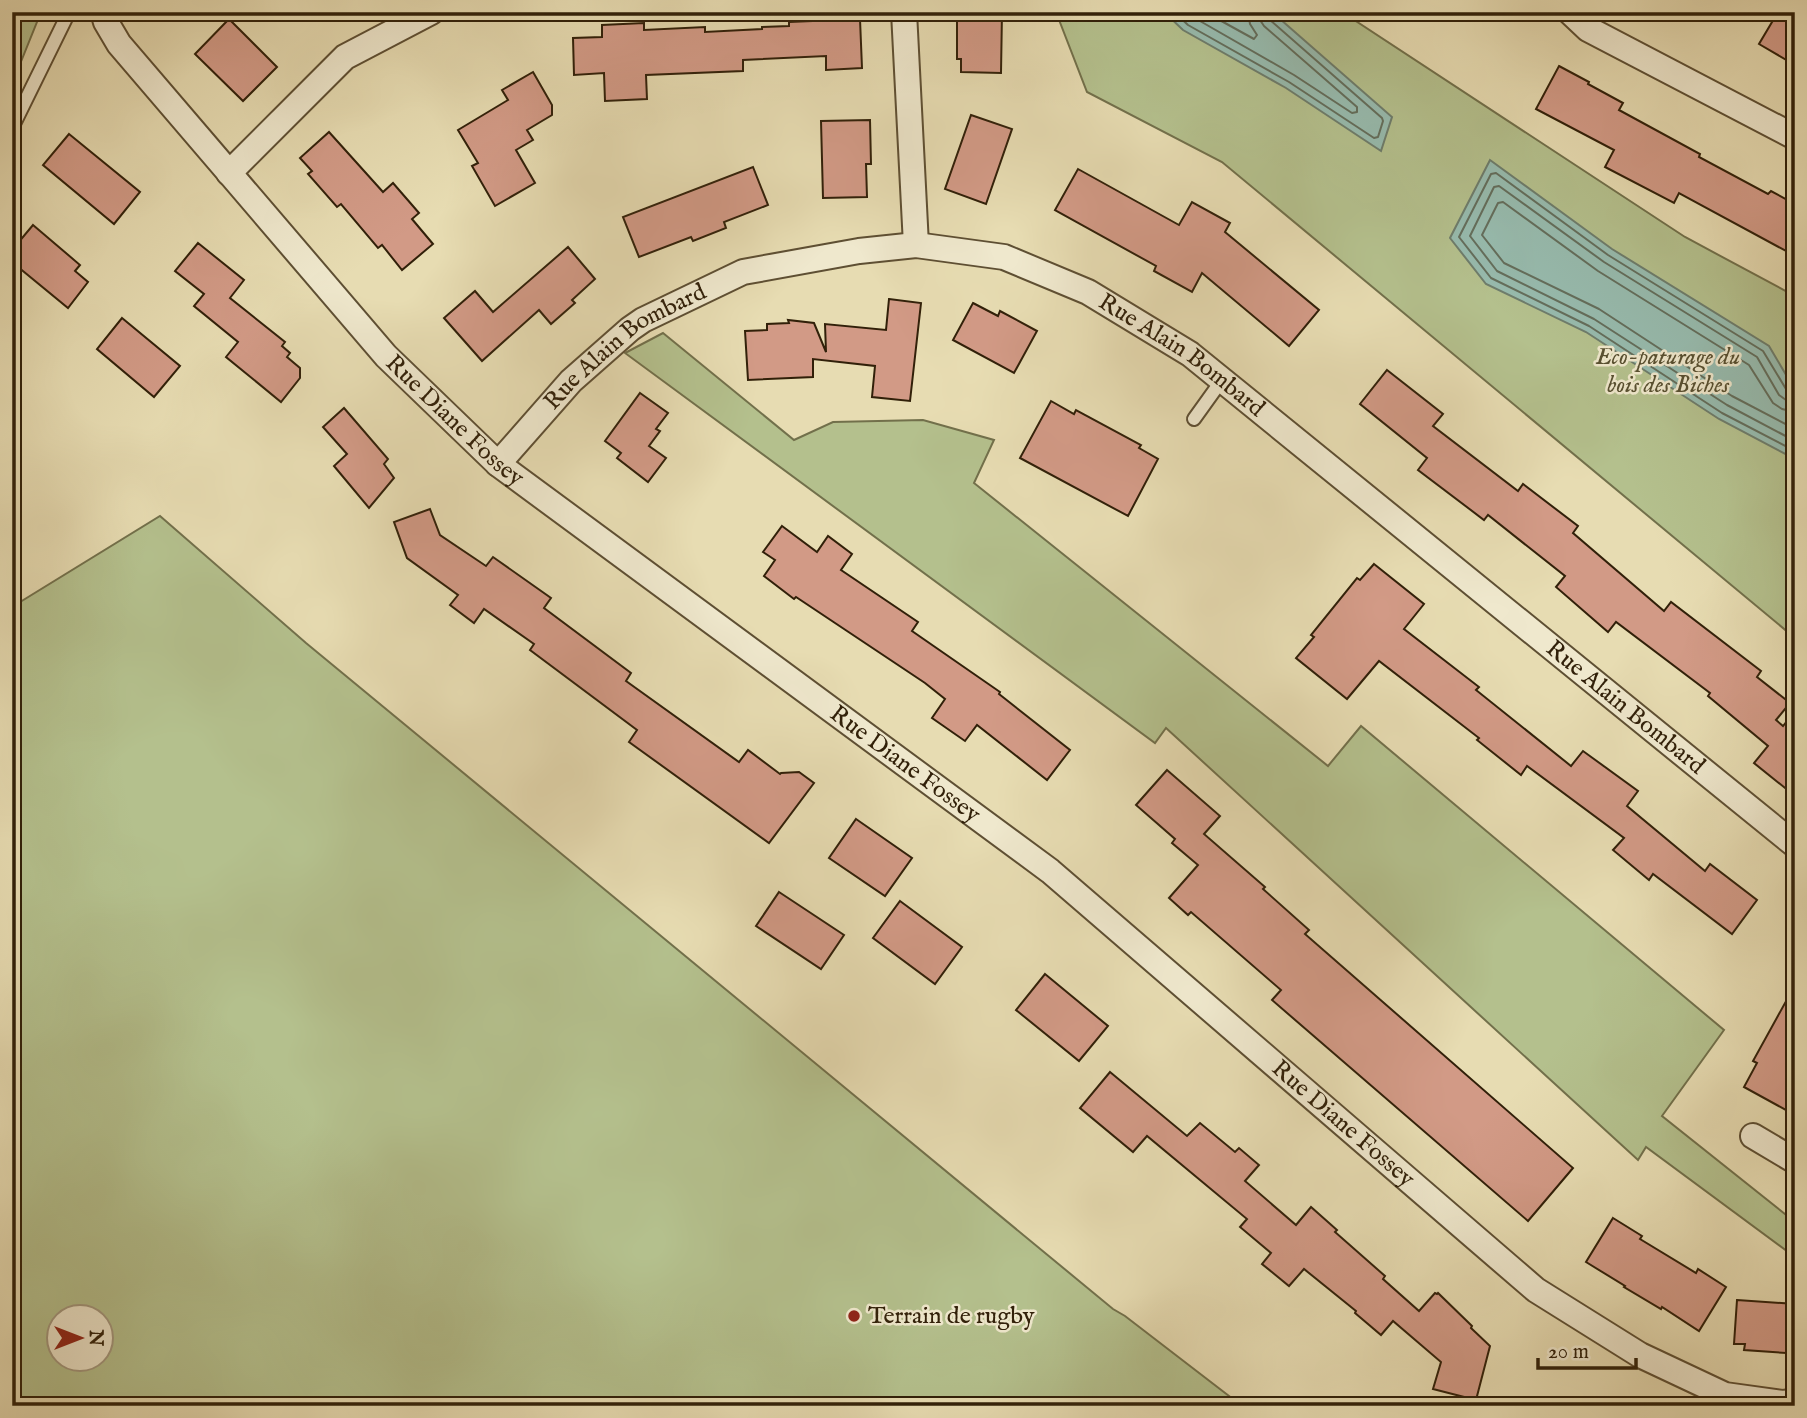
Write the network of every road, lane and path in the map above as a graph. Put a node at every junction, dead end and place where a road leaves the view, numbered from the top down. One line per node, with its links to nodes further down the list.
1 (69, 12): 6 (lane)
2 (103, 12): 8 (street, Rue Diane Fossey)
3 (431, 12): 8 (street)
4 (904, 12): 9 (street)
5 (1570, 12): 7 (street)
6 (12, 128)
7 (1795, 137)
8 (229, 173): 12 (street, Rue Diane Fossey)
9 (916, 245): 10 (street, Rue Alain Bombard); 12 (street, Rue Alain Bombard)
10 (1222, 380): 11 (lane); 13 (street, Rue Alain Bombard)
11 (1194, 419)
12 (498, 464): 16 (street, Rue Diane Fossey)
13 (1795, 845)
14 (1753, 1136): 15 (street)
15 (1795, 1161)
16 (1795, 1401)

